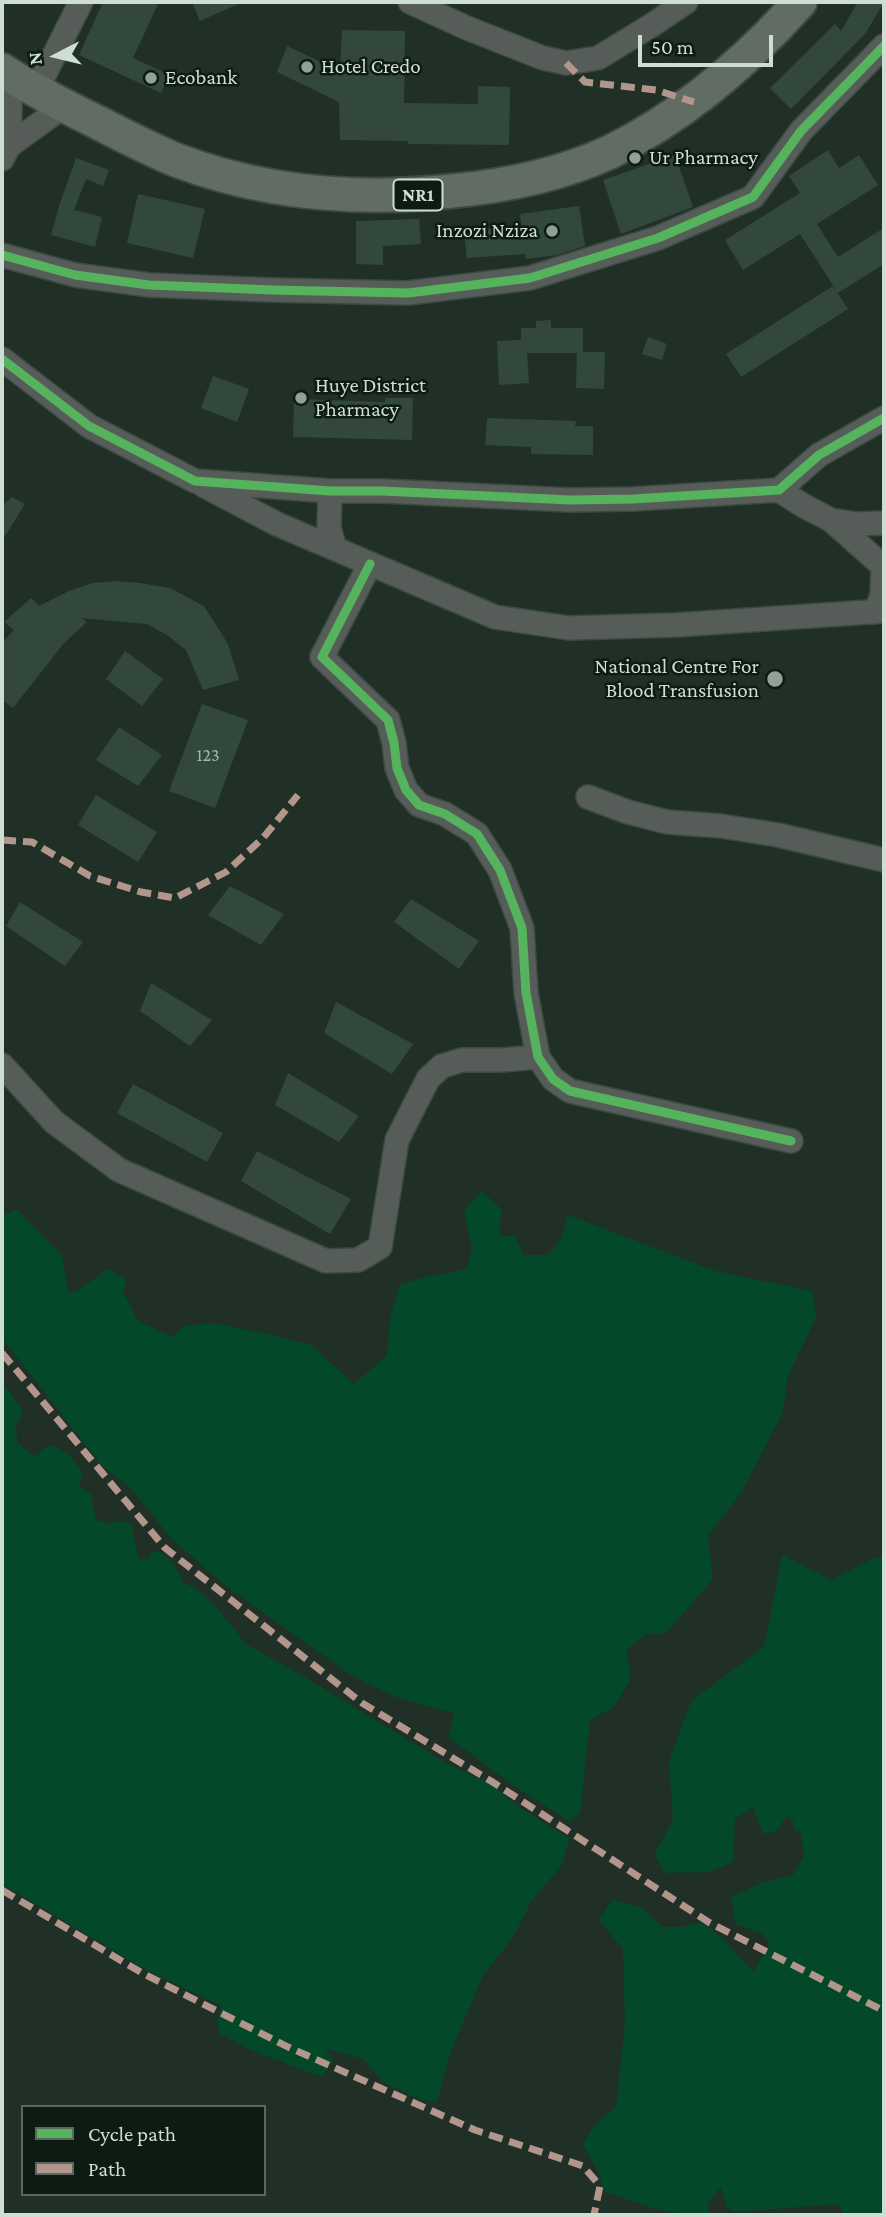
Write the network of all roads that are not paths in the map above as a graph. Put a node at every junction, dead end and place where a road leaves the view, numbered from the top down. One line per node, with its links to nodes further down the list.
1 (81, 2): 6 (street)
2 (410, 2): 3 (street)
3 (686, 2)
4 (800, 2): 6 (highway, NR1)
5 (884, 46): 8 (street)
6 (28, 86): 7 (street); 7 (street)
7 (5, 152)
8 (2, 254)
9 (2, 359): 11 (street)
10 (884, 418): 12 (street)
11 (195, 481): 13 (street); 16 (street)
12 (779, 490): 13 (street); 14 (street)
13 (330, 491): 16 (street)
14 (831, 520): 15 (street); 18 (street)
15 (884, 523)
16 (335, 549): 17 (street)
17 (370, 564): 19 (street); 22 (street)
18 (884, 566): 19 (street)
19 (880, 612)
20 (588, 797): 21 (street)
21 (884, 860)
22 (538, 1057): 23 (street); 24 (street)
23 (2, 1065)
24 (791, 1140)

